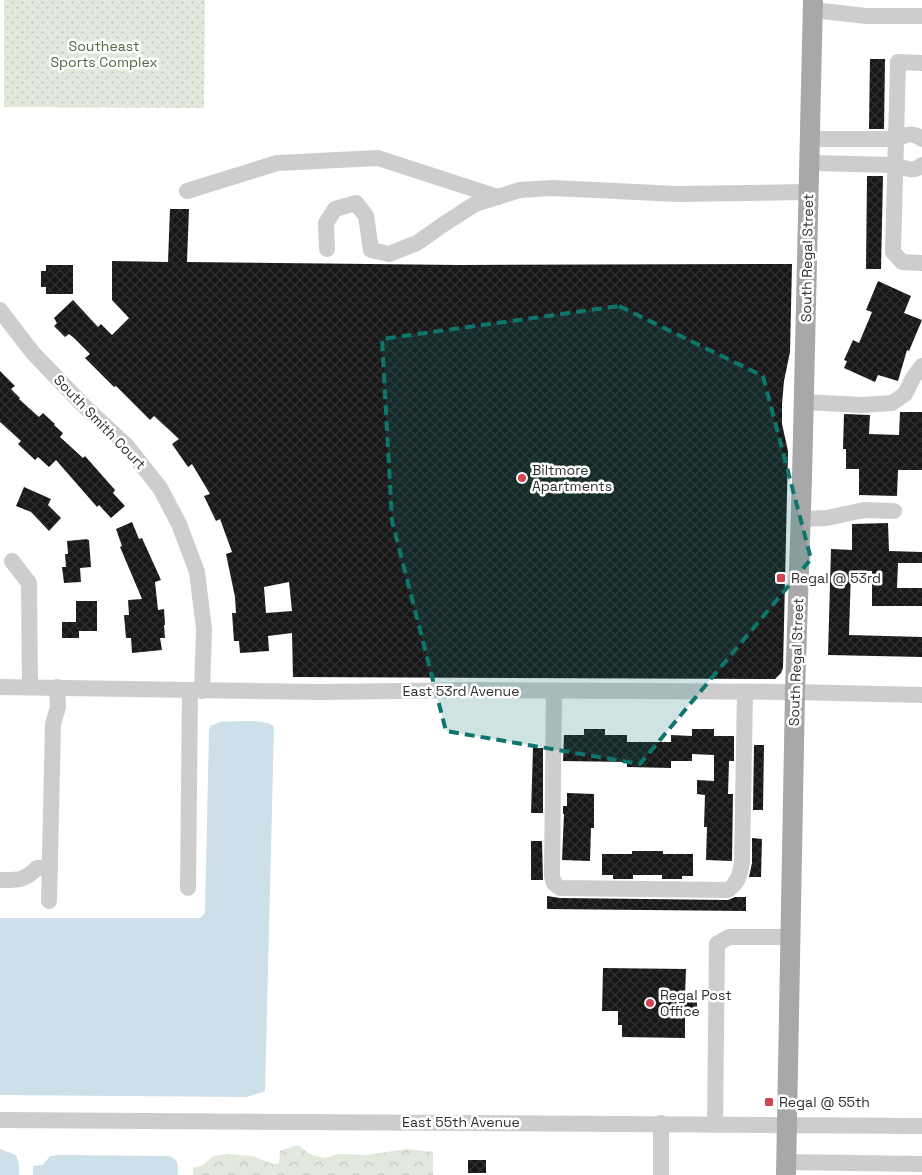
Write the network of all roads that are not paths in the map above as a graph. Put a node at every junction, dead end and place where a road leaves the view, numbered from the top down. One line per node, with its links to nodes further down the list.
1 (813, 5): 2 (street); 4 (main road, South Regal Street)
2 (922, 16)
3 (922, 63): 6 (street)
4 (810, 139): 6 (street); 7 (main road, South Regal Street)
5 (922, 139): 6 (street)
6 (896, 140): 9 (street)
7 (810, 163): 9 (street); 11 (main road, South Regal Street)
8 (922, 164): 9 (street)
9 (896, 165): 14 (street)
10 (187, 191): 12 (street)
11 (809, 192): 12 (street); 17 (main road, South Regal Street)
12 (498, 197): 13 (street)
13 (327, 249)
14 (922, 263)
15 (0, 310): 24 (street, South Smith Court)
16 (922, 366): 17 (street)
17 (804, 402): 19 (main road, South Regal Street)
18 (894, 511): 19 (street)
19 (801, 519): 27 (main road, South Regal Street)
20 (12, 561): 21 (street)
21 (30, 686): 22 (street, East 53rd Avenue); 23 (street, East 53rd Avenue)
22 (0, 687)
23 (58, 688): 24 (street, East 53rd Avenue); 29 (street)
24 (196, 690): 25 (street, East 53rd Avenue); 31 (street, South Smith Court)
25 (554, 691): 26 (street, East 53rd Avenue); 26 (street)
26 (746, 692): 27 (street, East 53rd Avenue)
27 (795, 692): 28 (street, East 53rd Avenue); 33 (main road, South Regal Street)
28 (922, 695)
29 (50, 868): 30 (street); 32 (street)
30 (0, 880)
31 (188, 888)
32 (49, 901)
33 (790, 937): 36 (street); 37 (main road, South Regal Street)
34 (0, 1120): 35 (street, East 55th Avenue)
35 (661, 1123): 36 (street, East 55th Avenue); 41 (street)
36 (715, 1124): 37 (street, East 55th Avenue)
37 (787, 1124): 38 (street, East 55th Avenue); 40 (main road, South Regal Street)
38 (922, 1126)
39 (922, 1164): 40 (street)
40 (786, 1168)
41 (661, 1175)

